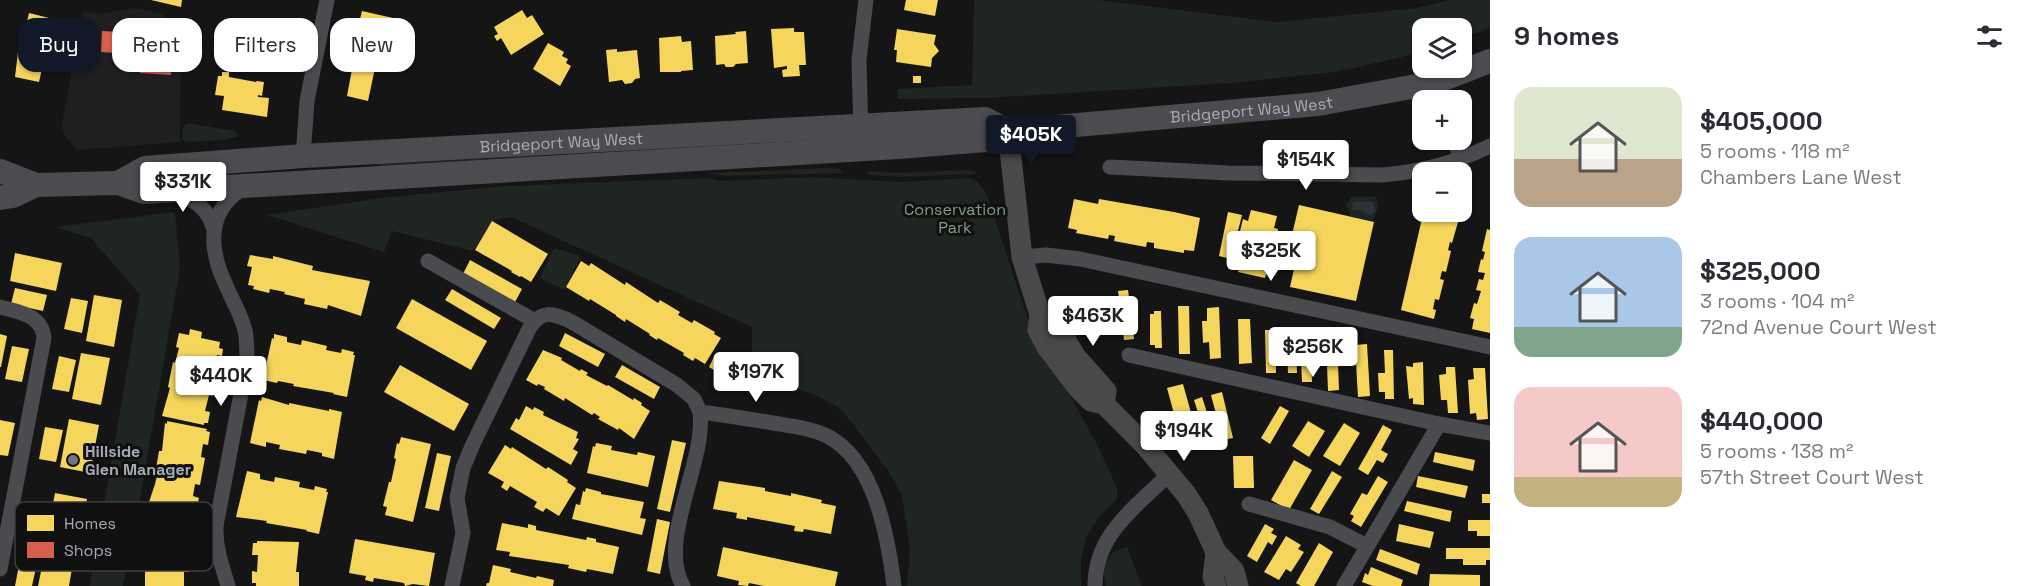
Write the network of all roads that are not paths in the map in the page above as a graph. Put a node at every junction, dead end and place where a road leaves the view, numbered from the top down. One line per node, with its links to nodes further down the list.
1 (327, 0): 10 (street)
2 (866, 0): 7 (street)
3 (1490, 61): 4 (main road, Bridgeport Way West)
4 (1439, 90)
5 (1412, 94): 6 (main road, Bridgeport Way West)
6 (1008, 131): 7 (main road, Bridgeport Way West); 21 (street)
7 (861, 138): 10 (main road, Bridgeport Way West); 14 (main road, Bridgeport Way West)
8 (1490, 146): 11 (street)
9 (1458, 150): 11 (street)
10 (303, 156): 14 (main road); 15 (main road, Bridgeport Way West); 17 (main road)
11 (1461, 159): 12 (street)
12 (1110, 167)
13 (0, 171): 16 (main road, Bridgeport Way West)
14 (400, 177): 17 (main road, Bridgeport Way West)
15 (118, 183): 16 (main road, Bridgeport Way West); 18 (main road, Bridgeport Way West)
16 (36, 185): 19 (main road, Bridgeport Way West)
17 (250, 185): 18 (main road, Bridgeport Way West); 20 (street)
18 (165, 190): 20 (street)
19 (0, 198)
20 (213, 227): 35 (street)
21 (1022, 257): 25 (street); 30 (street)
22 (428, 261): 24 (street)
23 (0, 307): 34 (street)
24 (535, 321): 27 (street); 36 (street)
25 (1490, 347)
26 (1129, 355): 28 (street)
27 (700, 412): 37 (street); 38 (street)
28 (1439, 424): 29 (street); 32 (street)
29 (1490, 433)
30 (1170, 474): 33 (street); 39 (street)
31 (1250, 504): 32 (street)
32 (1367, 546): 42 (street)
33 (1216, 552): 40 (street); 41 (street)
34 (0, 570)
35 (228, 586)
36 (452, 586)
37 (683, 586)
38 (894, 586)
39 (1095, 586)
40 (1216, 586)
41 (1238, 586)
42 (1344, 586)

